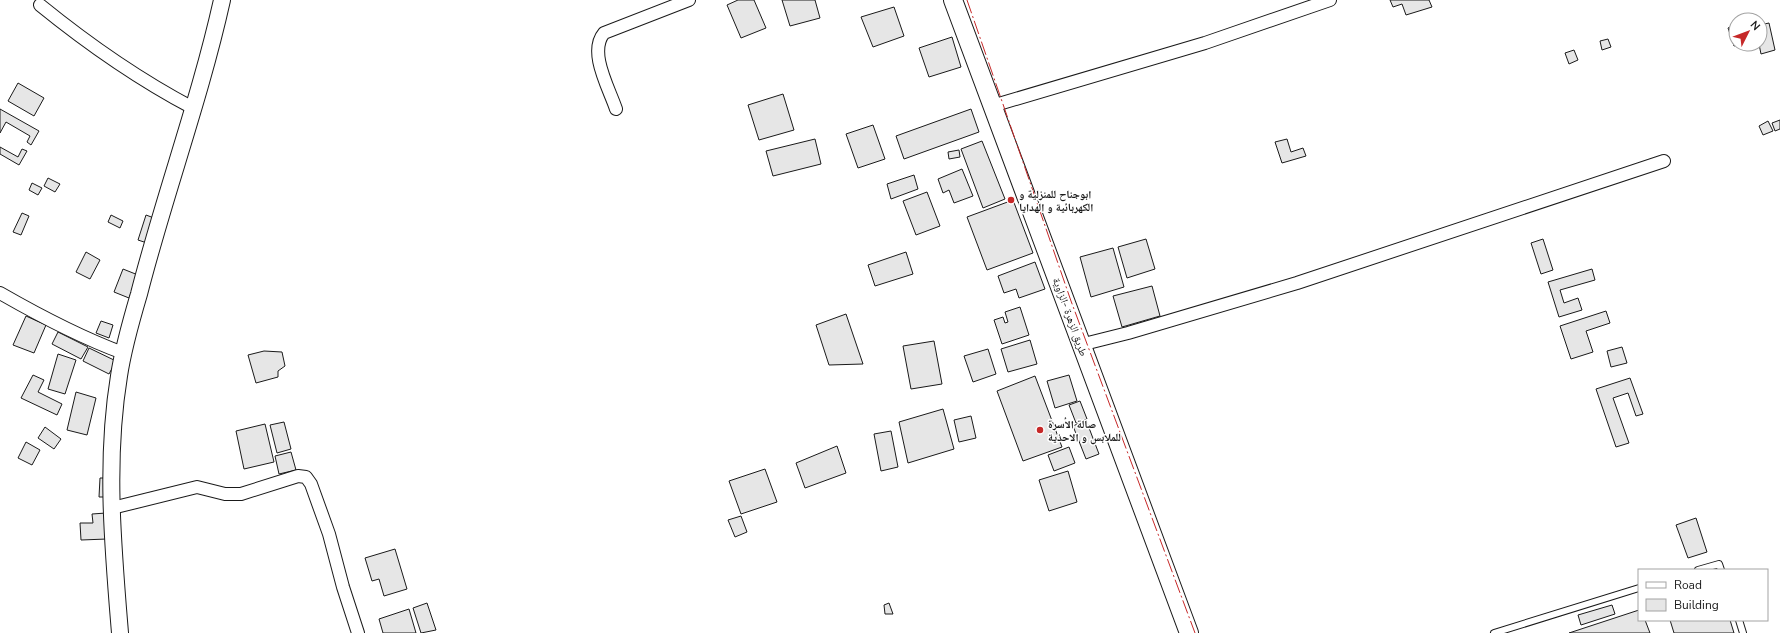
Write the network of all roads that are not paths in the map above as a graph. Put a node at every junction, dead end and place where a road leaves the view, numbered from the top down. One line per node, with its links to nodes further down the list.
1 (222, 0): 7 (main road)
2 (689, 0): 8 (street)
3 (953, 0): 6 (main road, طريق الزهرة -الزاوية)
4 (1330, 0): 6 (street)
5 (40, 5): 7 (street)
6 (992, 106): 11 (main road, طريق الزهرة -الزاوية)
7 (193, 108): 12 (main road)
8 (616, 109)
9 (1664, 161): 11 (street)
10 (0, 293): 12 (street)
11 (1080, 345): 20 (main road, طريق الزهرة -الزاوية)
12 (123, 353): 13 (main road)
13 (112, 508): 18 (main road); 19 (street)
14 (1702, 569): 15 (lane)
15 (1721, 569)
16 (1638, 588): 21 (lane)
17 (1739, 621): 22 (lane)
18 (120, 633)
19 (358, 633)
20 (1188, 633)
21 (1494, 633)
22 (1743, 633)

